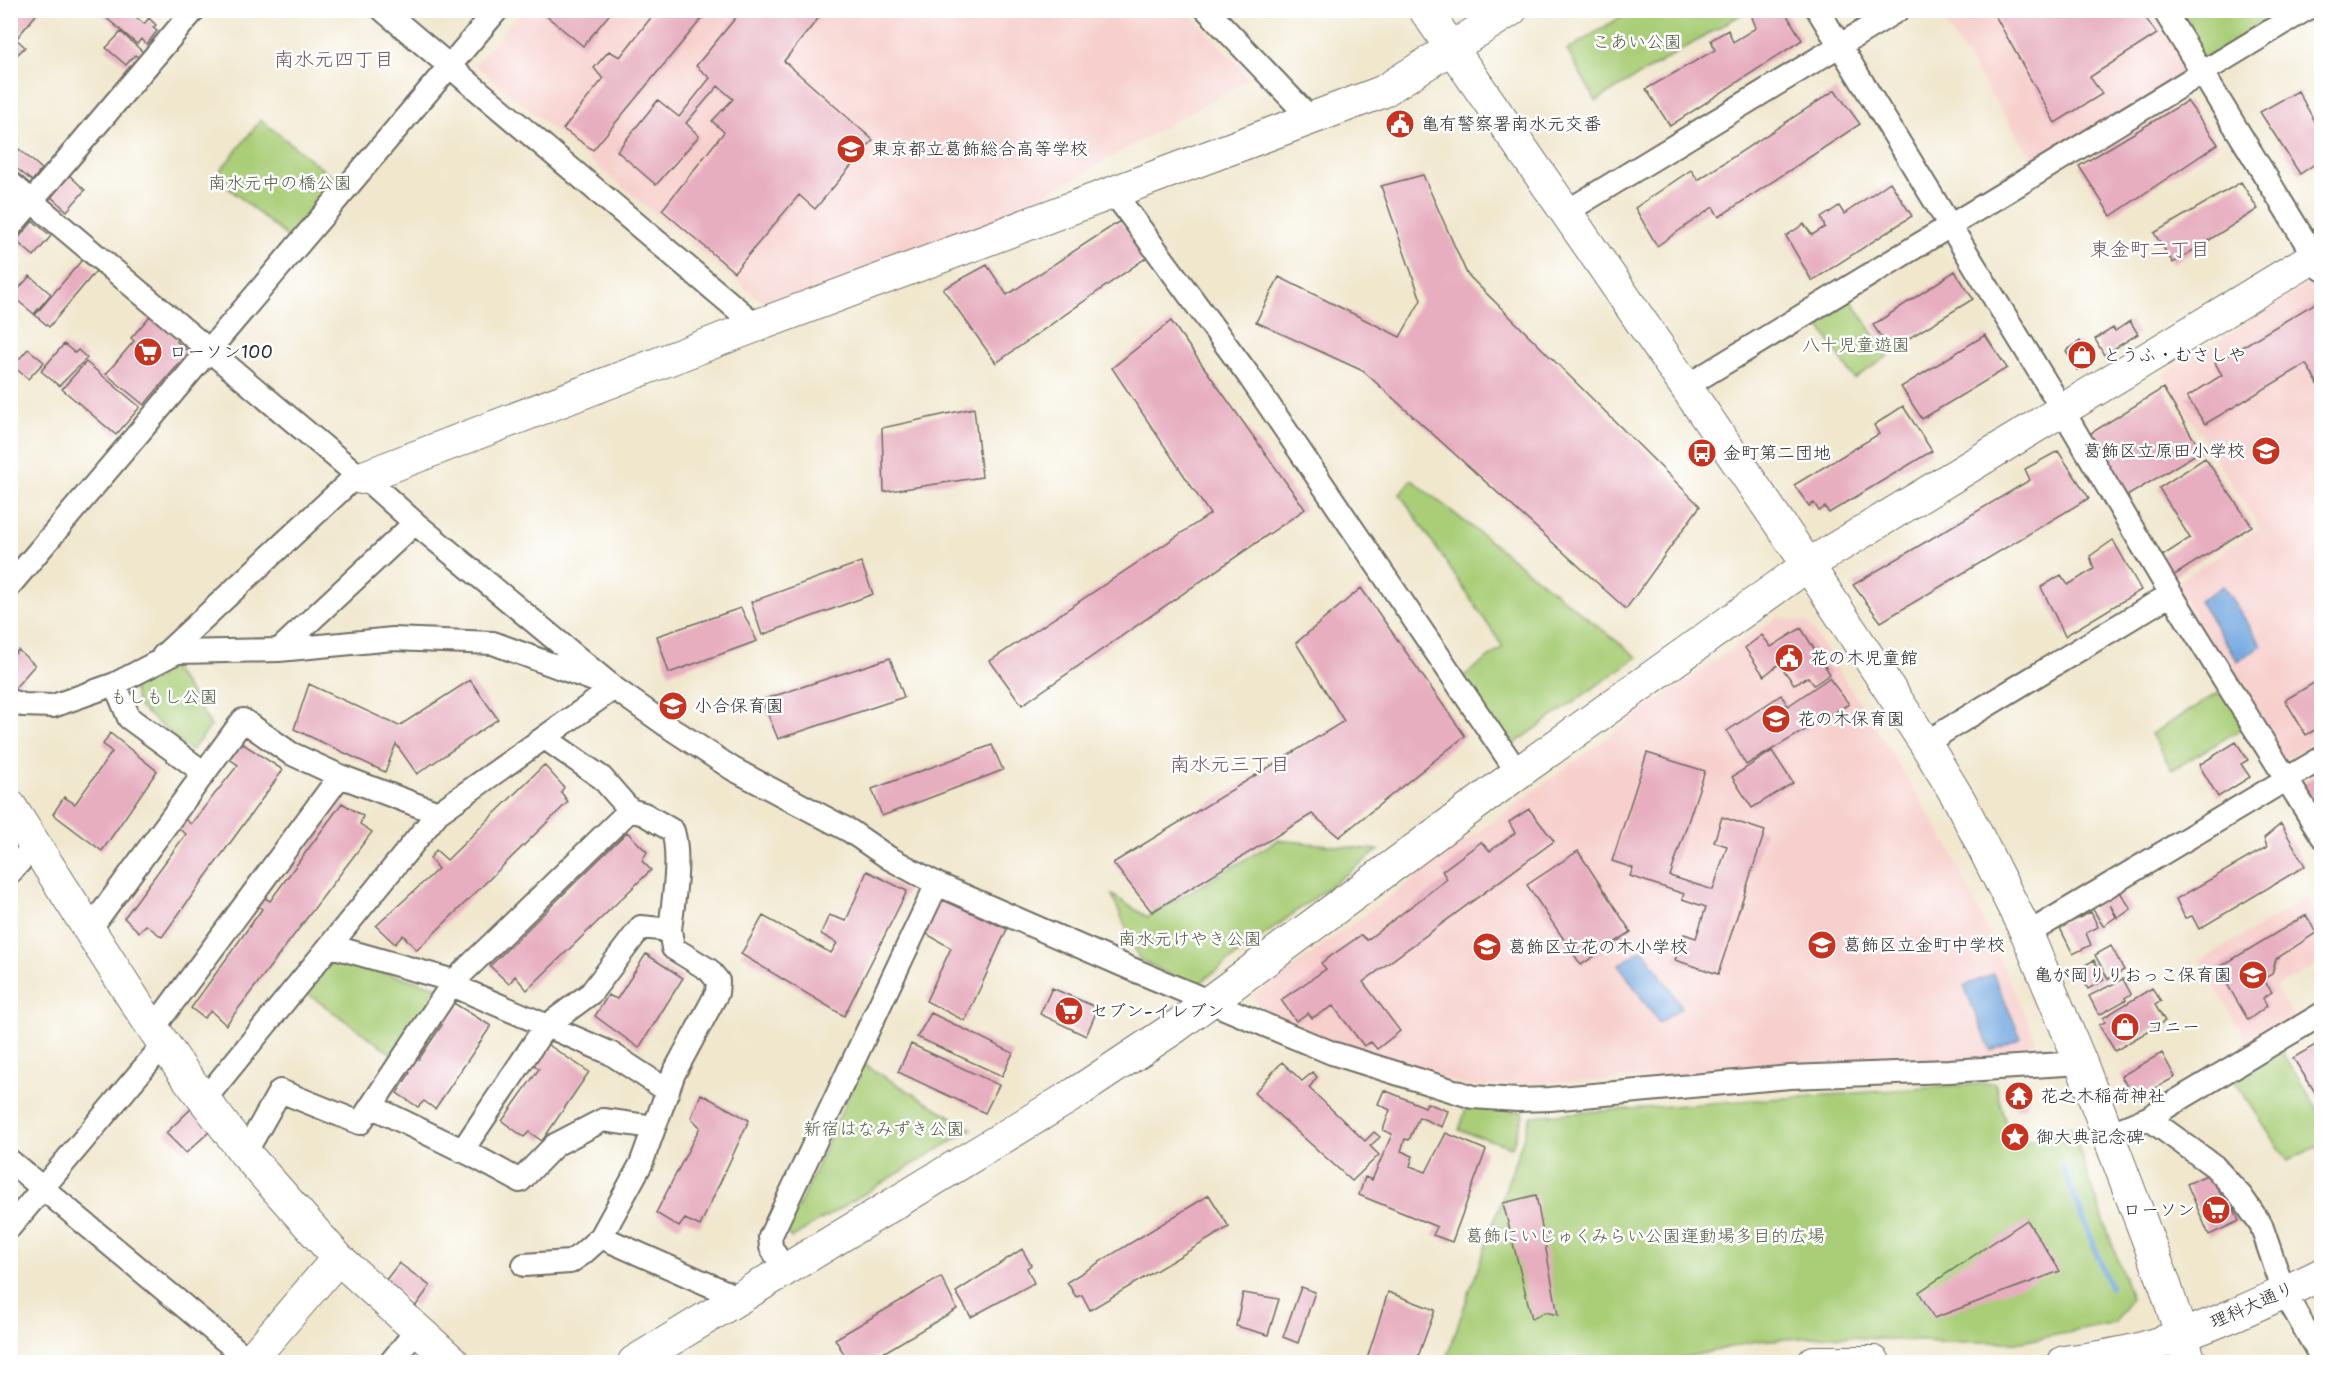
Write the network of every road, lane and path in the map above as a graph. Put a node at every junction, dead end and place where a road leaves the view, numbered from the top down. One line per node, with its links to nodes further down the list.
1 (194, 10): 18 (street)
2 (383, 10): 13 (street)
3 (497, 10): 13 (street)
4 (1207, 10): 15 (street)
5 (1425, 10): 12 (street)
6 (1511, 10): 12 (street)
7 (1818, 10): 11 (street)
8 (1898, 10): 11 (street)
9 (2164, 10): 14 (street)
10 (2306, 10): 14 (street)
11 (1839, 45): 19 (street); 20 (street)
12 (1451, 47): 15 (street); 19 (street)
13 (449, 67): 23 (street); 24 (street)
14 (2202, 73): 20 (street); 22 (street)
15 (1311, 119): 17 (street)
16 (10, 183): 18 (street)
17 (1114, 193): 23 (street); 41 (street)
18 (32, 201): 21 (street); 24 (street)
19 (1566, 212): 25 (street)
20 (1950, 226): 25 (street); 26 (street)
21 (10, 227)
22 (2319, 259): 26 (street)
23 (757, 326): 27 (street)
24 (209, 351): 27 (street); 30 (street)
25 (1685, 387): 29 (street)
26 (2062, 410): 29 (street); 31 (street)
27 (359, 476): 28 (street); 33 (street)
28 (415, 523): 32 (street); 35 (street)
29 (1808, 565): 38 (street); 41 (street)
30 (10, 585)
31 (2171, 594): 38 (street); 43 (street)
32 (279, 650): 33 (street); 35 (street)
33 (155, 663): 34 (street)
34 (114, 684): 36 (street); 40 (street)
35 (614, 688): 37 (street); 50 (street)
36 (10, 701)
37 (545, 738): 45 (street); 46 (street)
38 (1926, 742): 53 (street)
39 (2322, 758): 43 (street)
40 (203, 772): 42 (street); 51 (street)
41 (1518, 773): 56 (street)
42 (340, 776): 46 (street); 59 (street)
43 (2288, 779): 47 (street); 53 (street)
44 (10, 806): 48 (street)
45 (630, 810): 52 (street); 55 (street)
46 (438, 813): 54 (street)
47 (2322, 836)
48 (35, 844): 49 (street); 51 (street)
49 (10, 873)
50 (937, 884): 56 (street); 75 (street)
51 (90, 929): 59 (street)
52 (670, 930): 58 (street); 61 (street)
53 (2027, 934): 60 (street)
54 (331, 946): 55 (street); 62 (street)
55 (453, 983): 58 (street); 63 (street)
56 (1209, 1002): 60 (street); 75 (street)
57 (2322, 1014): 64 (street)
58 (545, 1027): 61 (street); 67 (street)
59 (159, 1036): 62 (street); 70 (street)
60 (2081, 1063): 66 (street)
61 (668, 1091): 65 (street)
62 (204, 1100): 68 (street)
63 (372, 1106): 67 (street); 68 (street)
64 (2148, 1118): 66 (street); 77 (street)
65 (654, 1127): 67 (street); 72 (street)
66 (2109, 1134): 80 (street)
67 (462, 1151)
68 (245, 1153): 73 (street)
69 (10, 1161): 70 (street)
70 (43, 1188): 71 (street); 82 (street)
71 (10, 1227)
72 (601, 1237): 74 (street); 78 (street)
73 (338, 1258): 79 (street); 82 (street)
74 (524, 1265)
75 (785, 1271): 78 (street)
76 (2322, 1274): 77 (street, 理科大通り)
77 (2284, 1292): 80 (street, 理科大通り); 81 (street)
78 (739, 1298): 85 (street)
79 (418, 1329): 83 (street); 84 (street)
80 (2186, 1349): 88 (street, 理科大通り)
81 (2322, 1359)
82 (250, 1362)
83 (391, 1362)
84 (453, 1362)
85 (634, 1362)
86 (1814, 1362): 87 (street)
87 (1874, 1362)
88 (2064, 1362)

